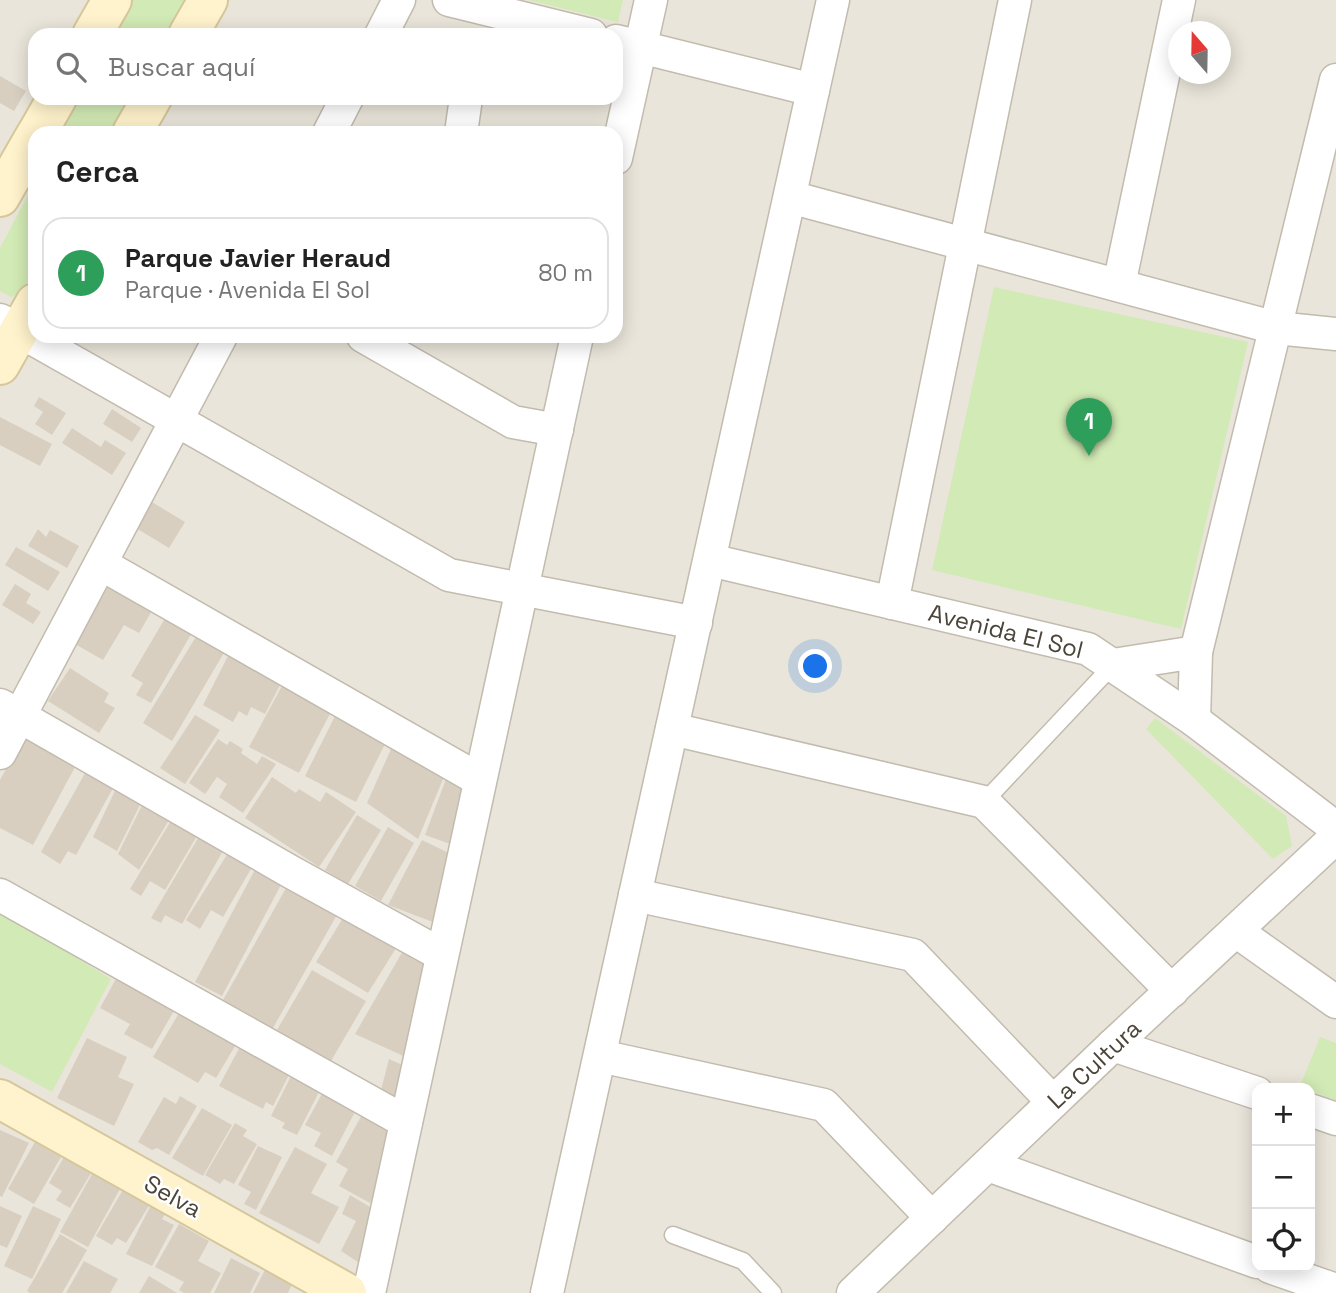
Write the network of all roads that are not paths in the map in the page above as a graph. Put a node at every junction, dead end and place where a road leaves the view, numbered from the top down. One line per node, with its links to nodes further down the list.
1 (112, 0): 10 (street)
2 (208, 0): 11 (street)
3 (399, 0): 12 (street)
4 (449, 0): 9 (street)
5 (650, 0): 14 (street)
6 (833, 0): 16 (street)
7 (1015, 0): 31 (street)
8 (1180, 0): 32 (street)
9 (478, 21): 13 (street)
10 (96, 28)
11 (192, 28)
12 (385, 28)
13 (534, 28)
14 (628, 44): 16 (street); 17 (street)
15 (1336, 80): 34 (street)
16 (813, 90): 30 (street)
17 (623, 92)
18 (53, 105): 23 (street)
19 (148, 105): 24 (street)
20 (343, 105): 25 (street)
21 (465, 105): 26 (street)
22 (622, 105): 27 (street)
23 (41, 126)
24 (136, 126)
25 (333, 126)
26 (462, 126)
27 (619, 126)
28 (28, 148): 29 (street)
29 (0, 197)
30 (790, 197): 31 (street); 44 (street)
31 (965, 244): 32 (street); 47 (street)
32 (1119, 285): 34 (street)
33 (18, 317): 41 (street)
34 (1276, 328): 35 (street); 49 (street)
35 (1336, 334)
36 (58, 343): 42 (street)
37 (217, 343): 42 (street)
38 (389, 343): 40 (street)
39 (576, 343): 43 (street)
40 (411, 349): 43 (street)
41 (0, 365)
42 (177, 420): 45 (street); 46 (street)
43 (557, 430): 46 (street)
44 (710, 560): 47 (street, Avenida El Sol); 48 (street)
45 (101, 564): 51 (street); 55 (street)
46 (522, 589): 48 (street); 55 (street)
47 (892, 603): 50 (street, Avenida El Sol)
48 (696, 623): 53 (street)
49 (1196, 652): 50 (street); 52 (street)
50 (1113, 665): 52 (street, Avenida El Sol); 56 (lane)
51 (10, 711): 54 (street); 62 (street)
52 (1194, 720): 57 (street, Avenida El Sol)
53 (672, 729): 56 (street); 60 (street)
54 (0, 753)
55 (480, 780): 62 (street)
56 (984, 802): 63 (street)
57 (1336, 828)
58 (1336, 837): 61 (street, La Cultura)
59 (0, 895): 72 (street)
60 (635, 895): 66 (street); 69 (street)
61 (1236, 931): 63 (street, La Cultura); 64 (street)
62 (442, 955): 72 (street)
63 (1172, 992): 65 (street, La Cultura)
64 (1336, 1002)
65 (1113, 1045): 67 (street); 69 (street, La Cultura)
66 (600, 1056): 74 (street); 81 (street)
67 (1252, 1091)
68 (0, 1099): 79 (street, Selva)
69 (1053, 1102): 73 (street, La Cultura)
70 (1315, 1113): 71 (street)
71 (1336, 1119)
72 (405, 1122): 80 (street)
73 (988, 1165): 74 (street, La Cultura); 76 (street)
74 (932, 1218): 83 (street, La Cultura)
75 (673, 1236): 82 (lane)
76 (1252, 1260)
77 (1284, 1272): 78 (street)
78 (1336, 1290)
79 (347, 1293)
80 (369, 1293)
81 (547, 1293)
82 (774, 1293)
83 (853, 1293)

